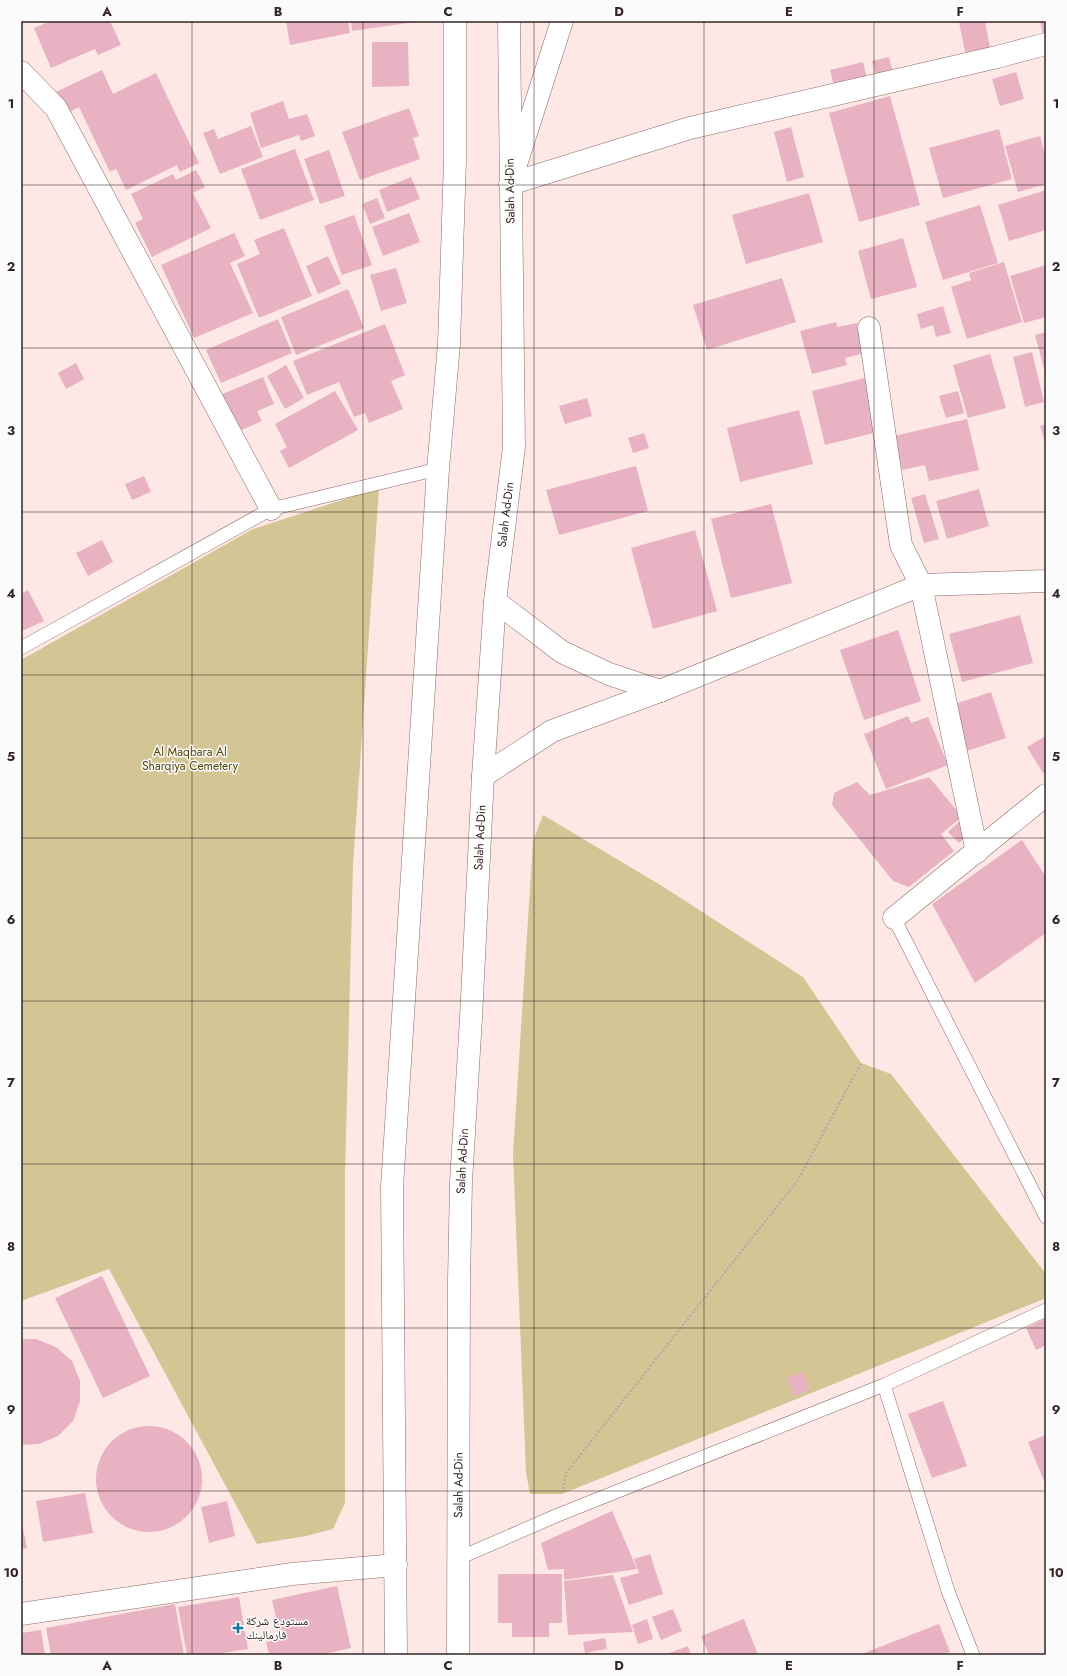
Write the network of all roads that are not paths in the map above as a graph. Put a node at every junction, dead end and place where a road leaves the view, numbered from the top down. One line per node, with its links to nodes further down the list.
1 (456, 21): 8 (main road)
2 (508, 21): 6 (main road, Salah Ad-Din)
3 (562, 21): 6 (main road)
4 (1046, 44): 6 (main road)
5 (21, 72): 9 (main road)
6 (510, 184): 12 (main road, Salah Ad-Din)
7 (869, 328): 11 (main road)
8 (438, 469): 9 (lane); 23 (main road)
9 (271, 509): 13 (lane)
10 (1046, 581): 11 (main road)
11 (921, 585): 14 (main road); 17 (main road)
12 (495, 601): 14 (main road); 15 (main road, Salah Ad-Din)
13 (21, 648)
14 (660, 690): 15 (main road)
15 (483, 776): 22 (main road, Salah Ad-Din)
16 (1046, 795): 17 (main road)
17 (977, 852): 18 (main road)
18 (894, 918): 19 (lane)
19 (1046, 1217)
20 (1046, 1310): 21 (lane)
21 (884, 1385): 22 (lane); 27 (lane)
22 (459, 1558): 26 (main road, Salah Ad-Din)
23 (396, 1564): 24 (main road); 25 (main road)
24 (21, 1614)
25 (396, 1655)
26 (458, 1655)
27 (973, 1655)

